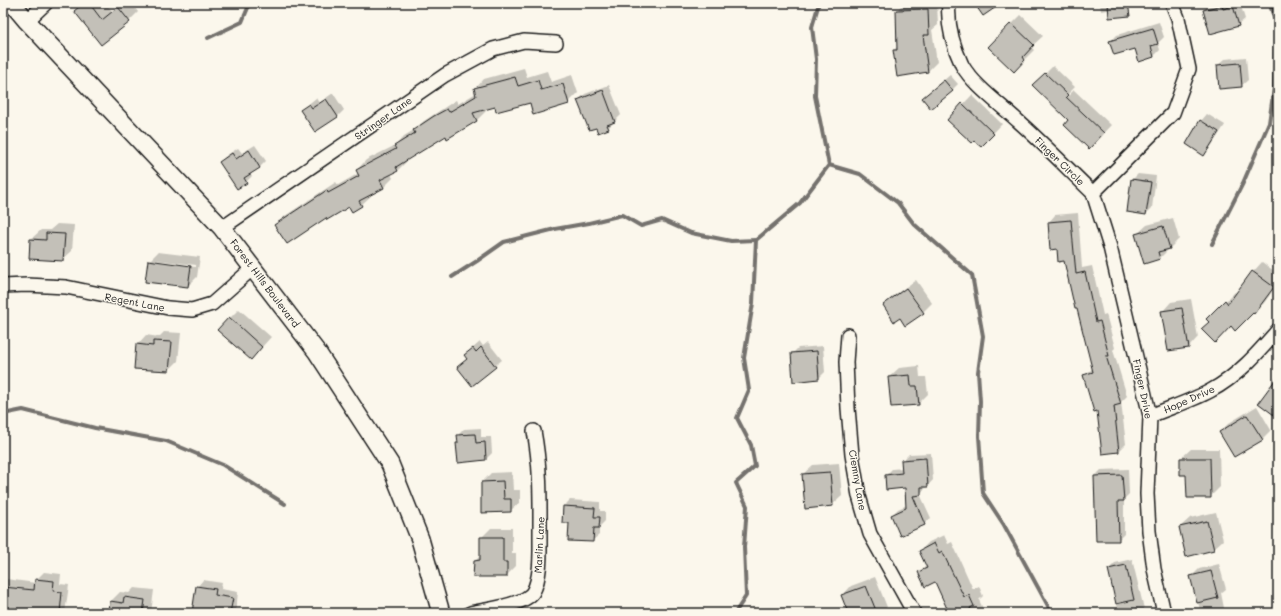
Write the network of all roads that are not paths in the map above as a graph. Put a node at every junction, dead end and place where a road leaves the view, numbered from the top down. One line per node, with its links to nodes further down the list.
1 (12, 3): 5 (main road, Forest Hills Boulevard)
2 (46, 3): 5 (street)
3 (949, 3): 7 (street, Finger Circle)
4 (1172, 3): 7 (street, Finger Circle)
5 (26, 21): 8 (main road, Forest Hills Boulevard)
6 (556, 43): 8 (street, Stringer Lane)
7 (1093, 193): 13 (street, Finger Drive)
8 (222, 228): 9 (main road, Forest Hills Boulevard)
9 (254, 267): 10 (street, Regent Lane); 15 (main road, Forest Hills Boulevard)
10 (3, 286)
11 (1278, 330): 13 (street, Hope Drive)
12 (848, 335): 17 (street, Ciemny Lane)
13 (1150, 416): 18 (street, Finger Drive)
14 (534, 431): 16 (street, Marlin Lane)
15 (440, 613)
16 (470, 613)
17 (914, 613)
18 (1164, 613)

